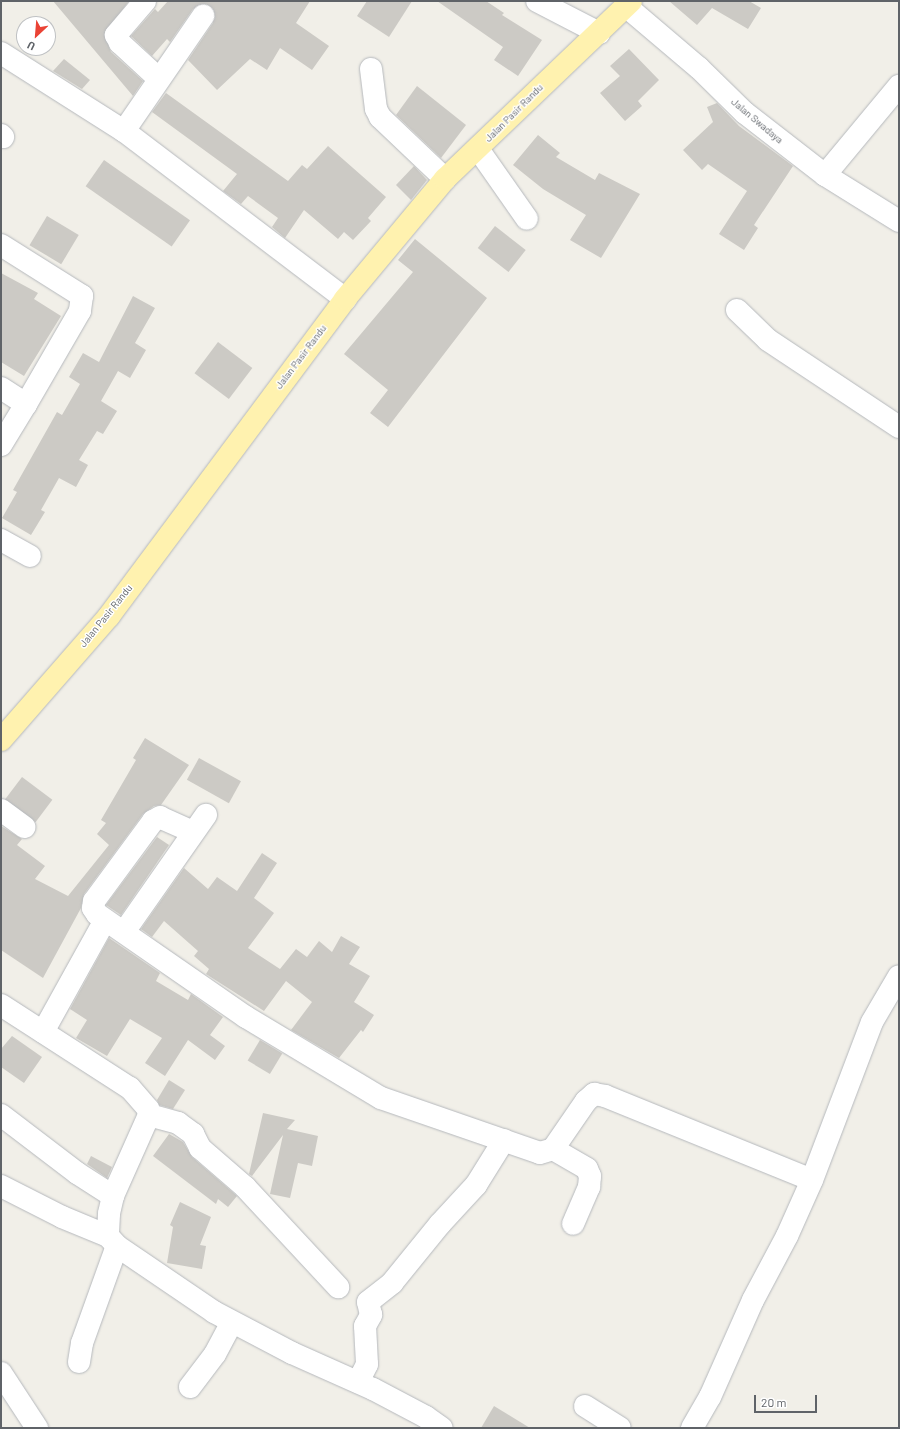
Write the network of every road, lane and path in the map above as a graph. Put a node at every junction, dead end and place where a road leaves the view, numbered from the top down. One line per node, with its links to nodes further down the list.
1 (537, 1): 5 (street)
2 (141, 3): 8 (street)
3 (629, 4): 5 (main road, Jalan Pasir Randu); 13 (street, Jalan Swadaya)
4 (203, 16): 8 (street)
5 (599, 33): 12 (main road, Jalan Pasir Randu)
6 (1, 53): 11 (street)
7 (371, 68): 14 (street)
8 (159, 79): 11 (street)
9 (899, 86): 10 (street)
10 (892, 108): 13 (street)
11 (124, 131): 18 (street)
12 (478, 149): 14 (main road, Jalan Pasir Randu); 15 (street)
13 (825, 175): 16 (street, Jalan Swadaya)
14 (445, 179): 18 (main road, Jalan Pasir Randu)
15 (527, 218)
16 (899, 222)
17 (1, 245): 21 (street)
18 (345, 299): 26 (main road, Jalan Pasir Randu)
19 (737, 310): 22 (street)
20 (1, 388): 21 (street)
21 (26, 404): 23 (street)
22 (899, 427)
23 (1, 445)
24 (1, 540): 25 (street)
25 (30, 556)
26 (1, 740)
27 (1, 810): 29 (street)
28 (206, 814): 30 (street)
29 (24, 827)
30 (193, 832): 31 (street); 32 (street)
31 (105, 920): 32 (street); 35 (street)
32 (124, 932): 38 (street)
33 (899, 976): 40 (street)
34 (1, 1005): 35 (street)
35 (43, 1032): 37 (street)
36 (1, 1115): 42 (street)
37 (149, 1115): 42 (street); 45 (street)
38 (504, 1140): 39 (street); 49 (street)
39 (553, 1149): 40 (street); 43 (street)
40 (812, 1180): 55 (street)
41 (1, 1186): 44 (street)
42 (114, 1196): 44 (street)
43 (573, 1224)
44 (113, 1241): 46 (street); 47 (street)
45 (338, 1287)
46 (232, 1322): 49 (street); 50 (street)
47 (79, 1362)
48 (1, 1373): 52 (street)
49 (358, 1382): 53 (street)
50 (190, 1387)
51 (584, 1406): 54 (street)
52 (37, 1428)
53 (442, 1428)
54 (618, 1428)
55 (692, 1428)

